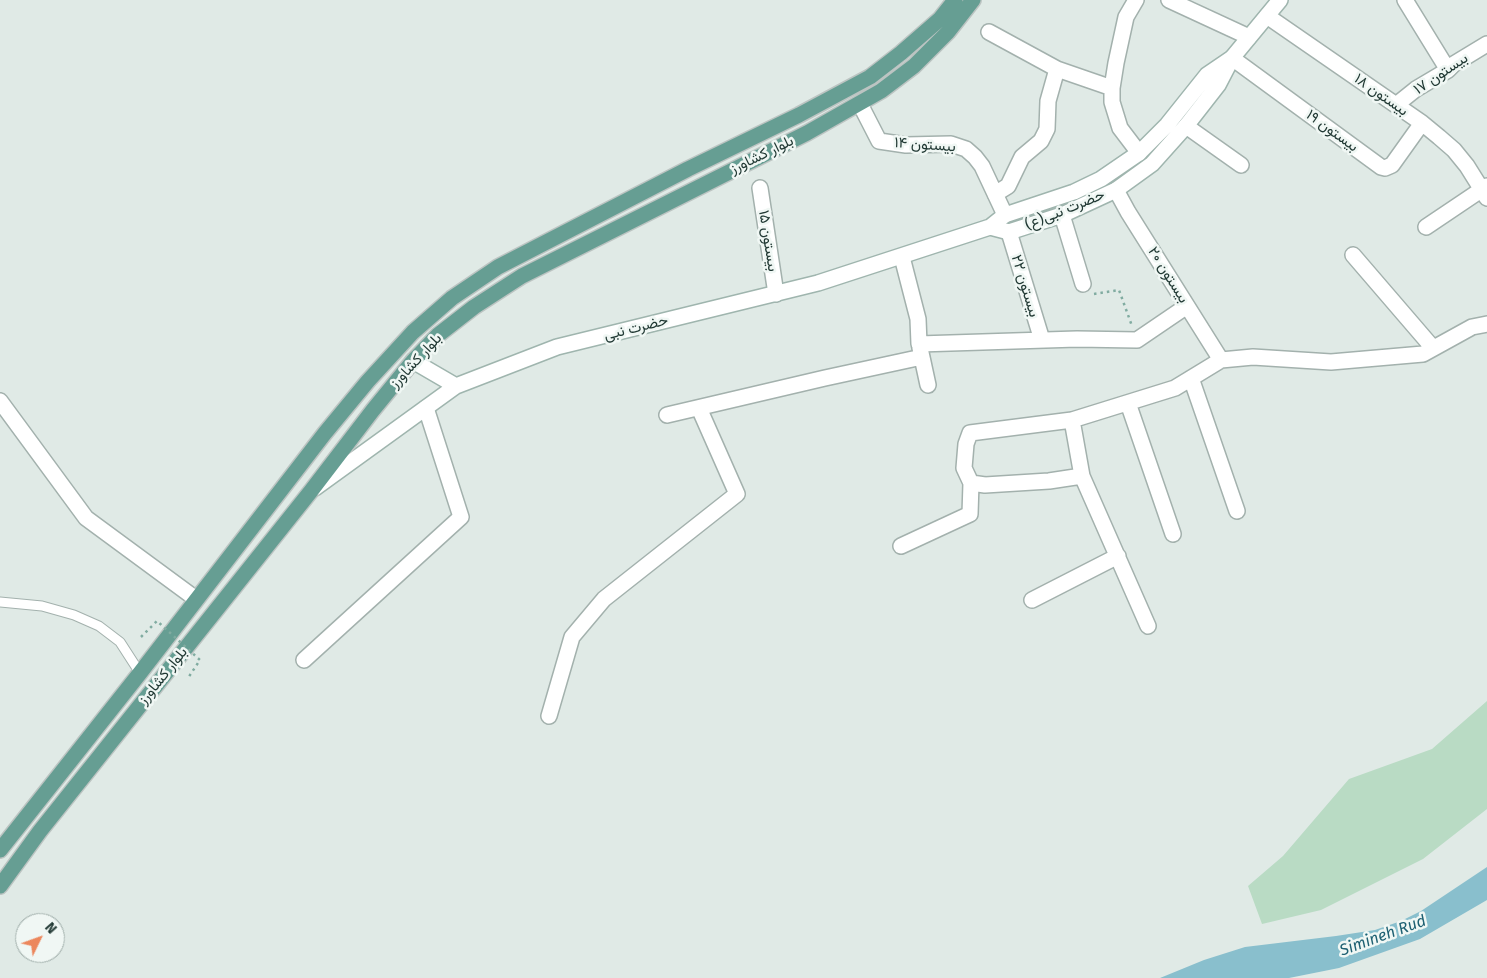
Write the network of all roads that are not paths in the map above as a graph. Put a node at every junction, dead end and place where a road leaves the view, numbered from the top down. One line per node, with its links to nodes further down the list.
1 (954, 0): 17 (main road, بلوار کشاورز)
2 (974, 0): 15 (main road, بلوار کشاورز)
3 (1136, 0): 14 (street)
4 (1169, 0): 9 (street)
5 (1405, 0): 13 (street)
6 (1277, 1): 7 (street, حضرت نبی(ع))
7 (1267, 16): 9 (street, حضرت نبی(ع)); 16 (street, بیستون ۱۸)
8 (989, 32): 12 (street)
9 (1249, 37): 11 (street, حضرت نبی(ع))
10 (1487, 44): 13 (street, بیستون ۱۷)
11 (1232, 58): 18 (street, بیستون ۱۹); 19 (street, حضرت نبی(ع)); 21 (street, حضرت نبی(ع))
12 (1057, 69): 14 (street); 26 (street)
13 (1448, 70): 16 (street, بیستون ۱۷)
14 (1112, 88): 21 (street)
15 (860, 104): 20 (main road, بلوار کشاورز); 26 (street, بیستون ۱۴)
16 (1396, 105): 18 (street, بیستون ۱۸)
17 (799, 115): 20 (main road); 59 (main road, بلوار کشاورز)
18 (1422, 123): 25 (street, بیستون ۱۸)
19 (1186, 126): 22 (street); 24 (street, حضرت نبی(ع))
20 (807, 132): 42 (main road, بلوار کشاورز)
21 (1139, 153): 27 (street, حضرت نبی(ع))
22 (1241, 165)
23 (760, 188): 35 (street, بیستون ۱۵)
24 (1116, 190): 28 (street, حضرت نبی(ع)); 36 (street, بیستون ۲۰)
25 (1485, 191): 30 (street)
26 (995, 194): 27 (street, بیستون ۱۴)
27 (1005, 215): 29 (street, حضرت نبی(ع))
28 (1062, 215): 31 (street, حضرت نبی(ع)); 34 (street)
29 (990, 227): 31 (street, حضرت نبی(ع)); 33 (street, حضرت نبی)
30 (1426, 227)
31 (1009, 232): 38 (street, بیستون ۲۲)
32 (1353, 255): 39 (street)
33 (902, 257): 35 (street, حضرت نبی); 40 (street)
34 (1083, 284)
35 (776, 294): 45 (street, حضرت نبی)
36 (1187, 306): 38 (street); 41 (street, بیستون ۲۰)
37 (1487, 324): 39 (street)
38 (1042, 340): 40 (street)
39 (1433, 348): 41 (street)
40 (921, 351): 44 (street); 49 (street)
41 (1221, 360): 43 (street)
42 (413, 361): 45 (street); 54 (main road, بلوار کشاورز)
43 (1191, 378): 47 (street); 55 (street)
44 (928, 385)
45 (456, 386): 48 (street, حضرت نبی)
46 (0, 401): 59 (street)
47 (1128, 403): 51 (street); 56 (street)
48 (426, 408): 54 (street, حضرت نبی); 63 (street)
49 (699, 408): 50 (street); 65 (street)
50 (668, 415)
51 (1072, 420): 52 (street); 53 (street)
52 (1082, 476): 53 (street); 58 (street)
53 (971, 483): 57 (street)
54 (311, 491): 67 (main road, بلوار کشاورز)
55 (1237, 511)
56 (1173, 534)
57 (901, 546)
58 (1118, 556): 60 (street); 62 (street)
59 (196, 599): 64 (main road, بلوار کشاورز)
60 (1032, 600)
61 (0, 602): 64 (lane)
62 (1148, 626)
63 (304, 660)
64 (140, 673): 66 (main road, بلوار کشاورز)
65 (549, 716)
66 (0, 850)
67 (0, 886)

